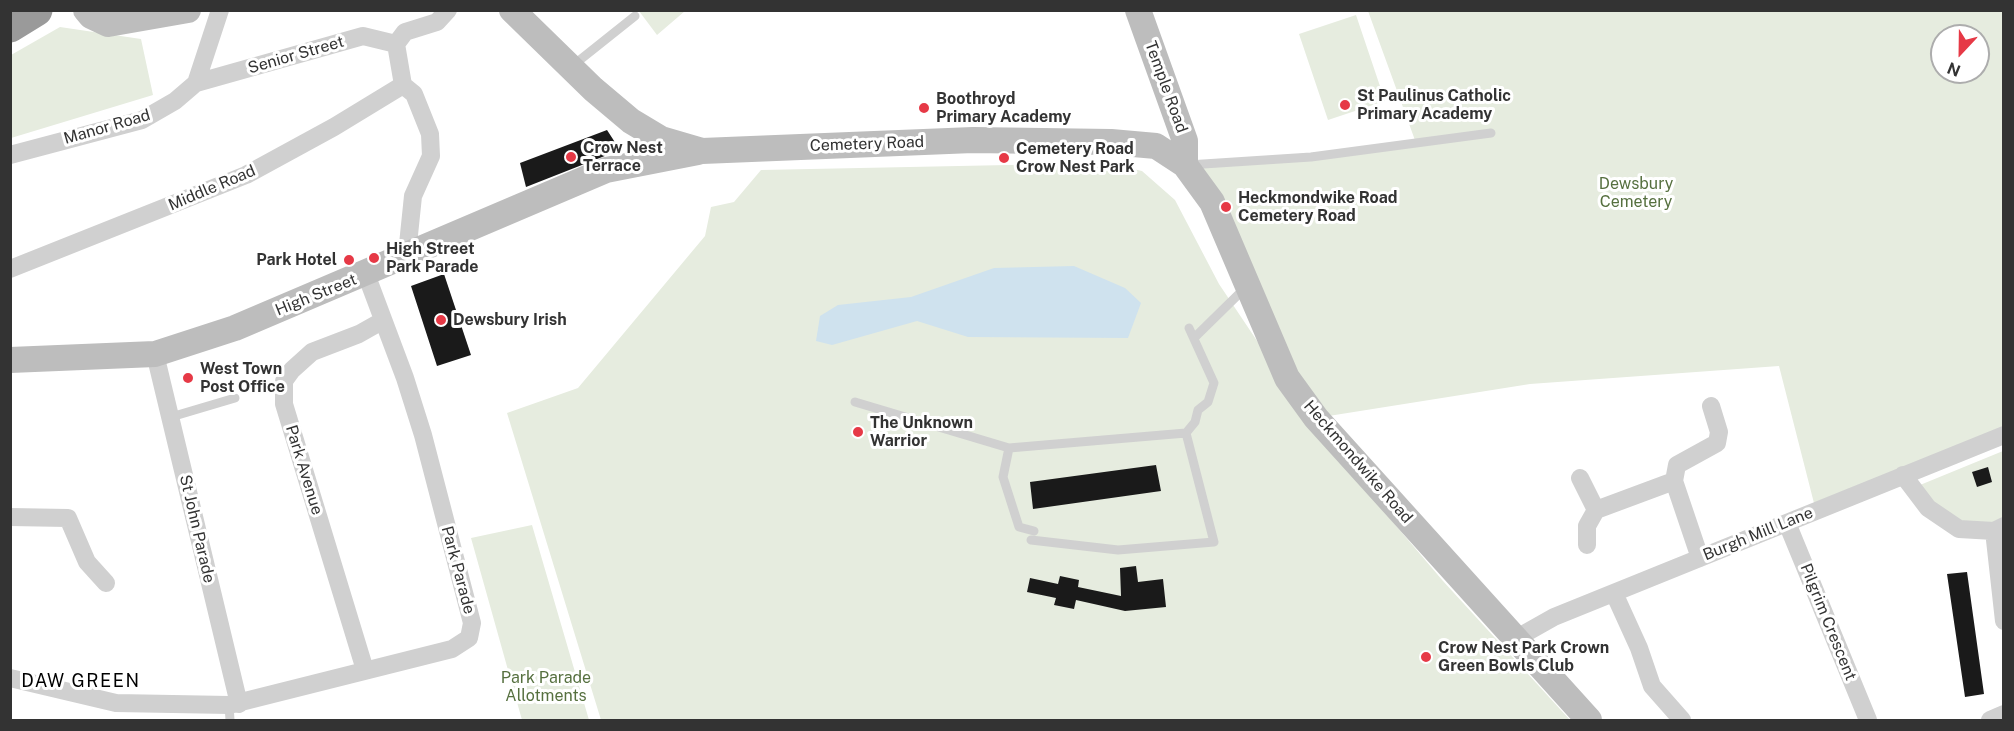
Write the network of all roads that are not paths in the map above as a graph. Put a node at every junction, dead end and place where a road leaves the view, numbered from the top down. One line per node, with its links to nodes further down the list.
1 (36, 10): 9 (highway)
2 (86, 10): 3 (main road)
3 (188, 10)
4 (220, 10): 12 (street)
5 (448, 10): 10 (street)
6 (512, 10): 11 (main road, Cemetery Road)
7 (1138, 10): 18 (main road, Temple Road)
8 (635, 16): 11 (lane)
9 (10, 26)
10 (396, 44): 12 (street, Senior Street); 13 (street)
11 (571, 67): 14 (main road, Cemetery Road)
12 (196, 83): 17 (street, Manor Road)
13 (403, 85): 20 (street); 21 (street, Middle Road)
14 (643, 129): 16 (main road, Cemetery Road); 19 (main road, High Street)
15 (1491, 134): 18 (lane)
16 (702, 151): 18 (main road, Cemetery Road); 19 (main road, High Street)
17 (10, 155)
18 (1185, 165): 23 (main road, Heckmondwike Road)
19 (606, 170): 20 (main road, High Street)
20 (407, 254): 22 (main road, High Street)
21 (10, 270)
22 (366, 274): 24 (street, Park Parade); 27 (main road, High Street)
23 (1247, 287): 26 (lane); 48 (main road, Heckmondwike Road)
24 (382, 321): 49 (street, Park Avenue); 49 (street, Park Parade)
25 (1189, 328): 26 (lane)
26 (1194, 338): 33 (lane)
27 (156, 354): 28 (main road, High Street); 32 (street, St John Parade)
28 (10, 360)
29 (235, 398): 32 (lane)
30 (855, 402): 35 (lane)
31 (1711, 406): 38 (street)
32 (171, 417): 51 (street, St John Parade)
33 (1186, 433): 35 (lane); 35 (lane)
34 (2004, 435): 36 (street, Burgh Mill Lane)
35 (1009, 448)
36 (1904, 475): 41 (street, Burgh Mill Lane); 42 (street)
37 (1580, 478): 39 (street)
38 (1674, 481): 39 (street); 44 (street)
39 (1596, 510): 43 (street)
40 (10, 517): 45 (street)
41 (1787, 523): 44 (street, Burgh Mill Lane); 56 (street, Pilgrim Crescent)
42 (1999, 529): 47 (street)
43 (1587, 545)
44 (1700, 558): 46 (street, Burgh Mill Lane)
45 (106, 583)
46 (1614, 593): 48 (street, Burgh Mill Lane); 55 (street)
47 (2004, 621)
48 (1515, 639): 54 (main road, Heckmondwike Road)
49 (366, 670): 51 (street, Park Parade)
50 (10, 678): 52 (street, Park Parade)
51 (232, 710): 52 (street, Park Parade)
52 (115, 712)
53 (2004, 714): 57 (street)
54 (1589, 720)
55 (1682, 720)
56 (1868, 720)
57 (1990, 720)

